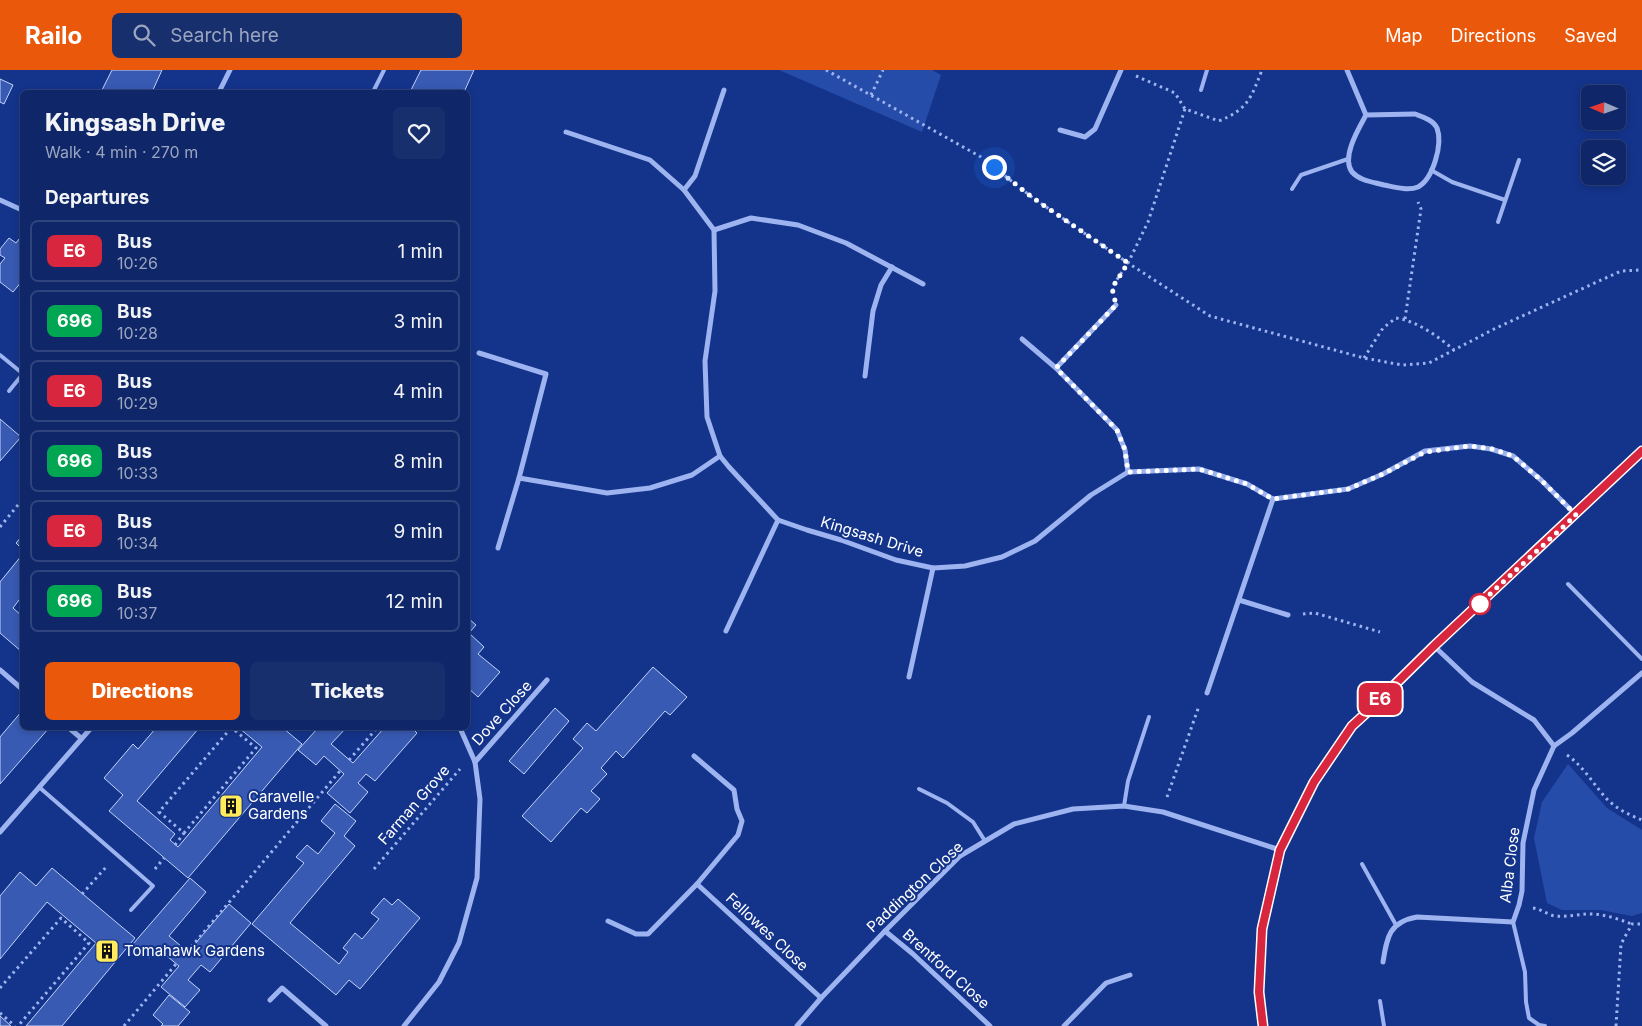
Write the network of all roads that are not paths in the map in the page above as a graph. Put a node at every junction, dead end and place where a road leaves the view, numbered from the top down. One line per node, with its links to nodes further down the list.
1 (230, 70): 6 (street)
2 (384, 70): 7 (lane)
3 (1121, 70): 11 (street)
4 (1207, 70): 9 (lane)
5 (1347, 70): 10 (street)
6 (220, 90)
7 (374, 90)
8 (724, 90): 17 (street)
9 (1201, 90)
10 (1366, 115): 13 (street); 15 (street)
11 (1060, 130)
12 (566, 132): 17 (street)
13 (1348, 159): 15 (street); 16 (lane)
14 (1519, 160): 19 (lane)
15 (1431, 170): 19 (lane)
16 (1292, 189)
17 (684, 190): 22 (street)
18 (0, 200): 20 (street)
19 (1505, 200): 21 (lane)
20 (20, 209)
21 (1498, 222)
22 (714, 230): 23 (street); 35 (street, Kingsash Drive)
23 (892, 267): 24 (street); 31 (street)
24 (923, 284)
25 (1116, 305): 29 (street)
26 (1022, 339): 29 (street)
27 (479, 353): 37 (street)
28 (0, 355): 30 (lane)
29 (1056, 368): 36 (street)
30 (20, 372)
31 (865, 376)
32 (20, 377): 33 (lane)
33 (9, 391)
34 (1642, 451): 39 (street)
35 (720, 456): 37 (street); 40 (street, Kingsash Drive)
36 (1128, 472): 38 (street, Kingsash Drive); 42 (street, Kingsash Drive)
37 (519, 478): 41 (street)
38 (1273, 499): 39 (street); 44 (street)
39 (1576, 515): 47 (street)
40 (778, 520): 42 (street, Kingsash Drive); 46 (street)
41 (498, 548)
42 (933, 568): 51 (street)
43 (1568, 584): 48 (lane)
44 (1238, 600): 45 (street); 54 (street)
45 (1288, 615)
46 (726, 631)
47 (1434, 646): 60 (street); 68 (street)
48 (1642, 659)
49 (0, 670): 53 (street)
50 (1642, 673): 60 (street)
51 (909, 677)
52 (547, 680): 62 (street, Dove Close)
53 (20, 687)
54 (1207, 693)
55 (1149, 717): 65 (lane)
56 (71, 730): 59 (street)
57 (89, 730): 59 (street)
58 (461, 730): 62 (street)
59 (81, 738): 63 (street)
60 (1554, 746): 73 (street, Alba Close)
61 (694, 756): 70 (street)
62 (474, 762): 82 (street)
63 (39, 787): 66 (street); 71 (lane)
64 (919, 789): 67 (lane)
65 (1124, 806): 67 (street, Paddington Close); 68 (street, Paddington Close)
66 (0, 832)
67 (986, 841): 75 (street, Paddington Close)
68 (1280, 850): 86 (street)
69 (1362, 864): 74 (lane)
70 (697, 884): 72 (street); 78 (street, Fellowes Close)
71 (131, 910)
72 (608, 921)
73 (1512, 922): 74 (street, Alba Close); 88 (lane)
74 (1396, 925): 76 (street)
75 (885, 931): 78 (street, Paddington Close); 84 (street, Brentford Close)
76 (1383, 962)
77 (1130, 975): 85 (street)
78 (821, 998): 83 (street, Paddington Close)
79 (270, 1000): 81 (street)
80 (1380, 1001): 87 (lane)
81 (326, 1026)
82 (404, 1026)
83 (797, 1026)
84 (990, 1026)
85 (1064, 1026)
86 (1263, 1026)
87 (1384, 1026)
88 (1545, 1026)

